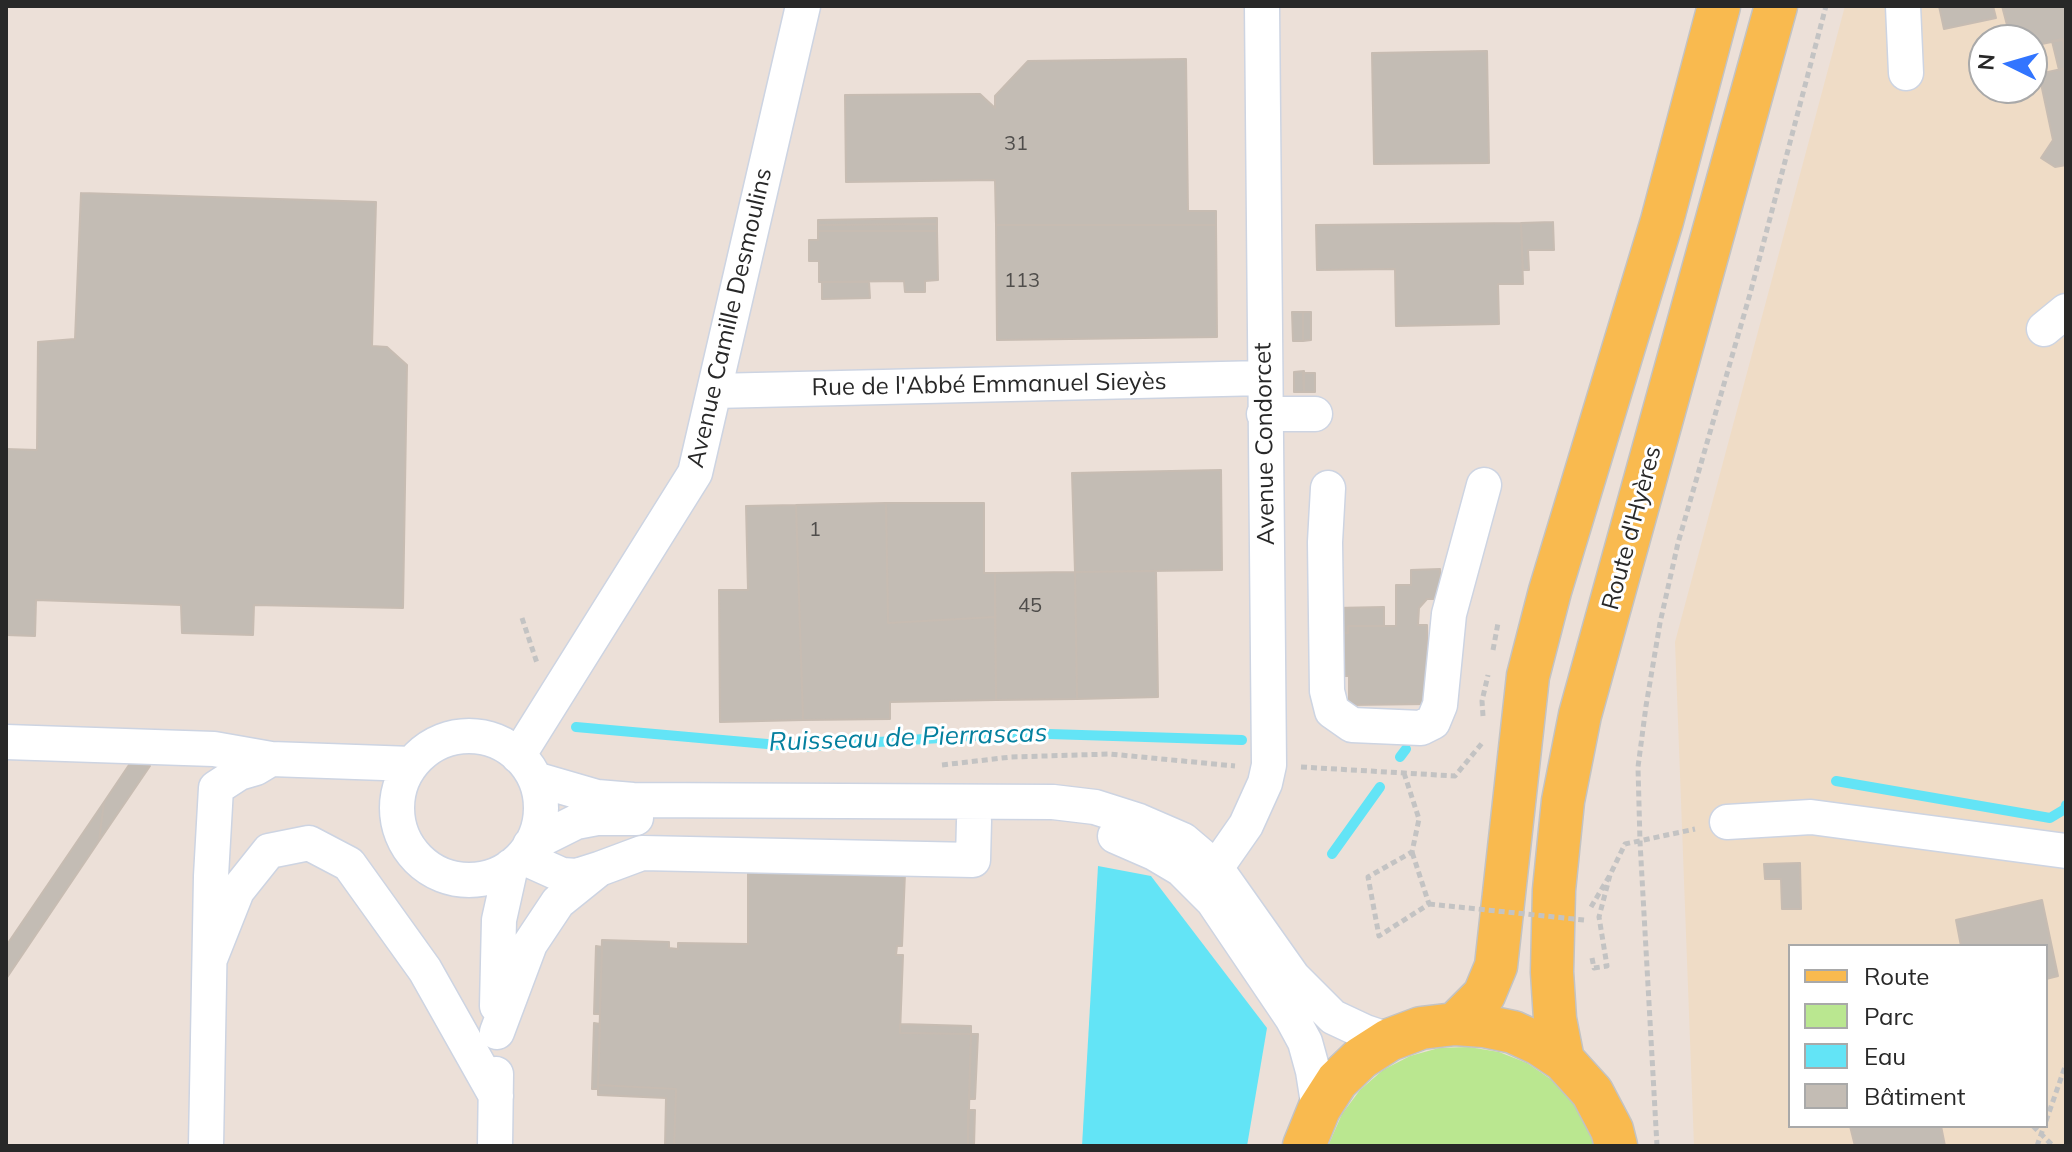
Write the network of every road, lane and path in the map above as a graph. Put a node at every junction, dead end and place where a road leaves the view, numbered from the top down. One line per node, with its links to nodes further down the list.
1 (1262, 6): 8 (street, Avenue Condorcet)
2 (1719, 6): 40 (main road)
3 (1776, 6): 43 (main road, Route d'Hyères)
4 (1826, 6): 28 (path)
5 (1903, 6): 7 (street)
6 (803, 13): 9 (street, Avenue Camille Desmoulins)
7 (1906, 73)
8 (1264, 378): 9 (street, Rue de l'Abbé Emmanuel Sieyès); 10 (street, Avenue Condorcet)
9 (714, 391): 24 (street, Avenue Camille Desmoulins)
10 (1264, 414): 11 (street); 22 (street, Avenue Condorcet)
11 (1315, 414)
12 (1484, 485): 13 (street)
13 (1328, 488)
14 (1498, 623): 15 (path)
15 (1492, 654)
16 (1489, 670): 17 (path)
17 (1484, 727)
18 (1484, 740): 25 (path)
19 (6, 742): 20 (street)
20 (271, 759): 21 (street); 39 (street)
21 (412, 764): 24 (street); 31 (street)
22 (1269, 765): 23 (path); 25 (path); 32 (street, Avenue Condorcet)
23 (939, 766)
24 (526, 767): 31 (street); 32 (street)
25 (1404, 773): 30 (path)
26 (974, 821): 31 (street); 33 (street); 47 (street)
27 (1727, 822): 28 (path); 29 (street)
28 (1640, 842): 34 (path); 51 (path)
29 (2066, 851)
30 (1412, 852): 35 (path); 35 (path)
31 (521, 856): 33 (street); 41 (street)
32 (1216, 868): 42 (street)
33 (599, 869): 41 (street)
34 (1610, 875): 36 (path); 38 (path)
35 (1429, 904): 36 (path, bridge)
36 (1584, 920): 37 (path)
37 (1586, 932)
38 (1591, 956)
39 (210, 959): 45 (street); 48 (street)
40 (1455, 1024): 42 (main road); 43 (main road)
41 (497, 1032): 45 (street)
42 (1389, 1040): 47 (main road)
43 (1563, 1060): 50 (main road)
44 (2066, 1064): 46 (path)
45 (496, 1096): 49 (street)
46 (2048, 1116)
47 (1311, 1127)
48 (206, 1146)
49 (495, 1146)
50 (1616, 1146)
51 (1657, 1146)

